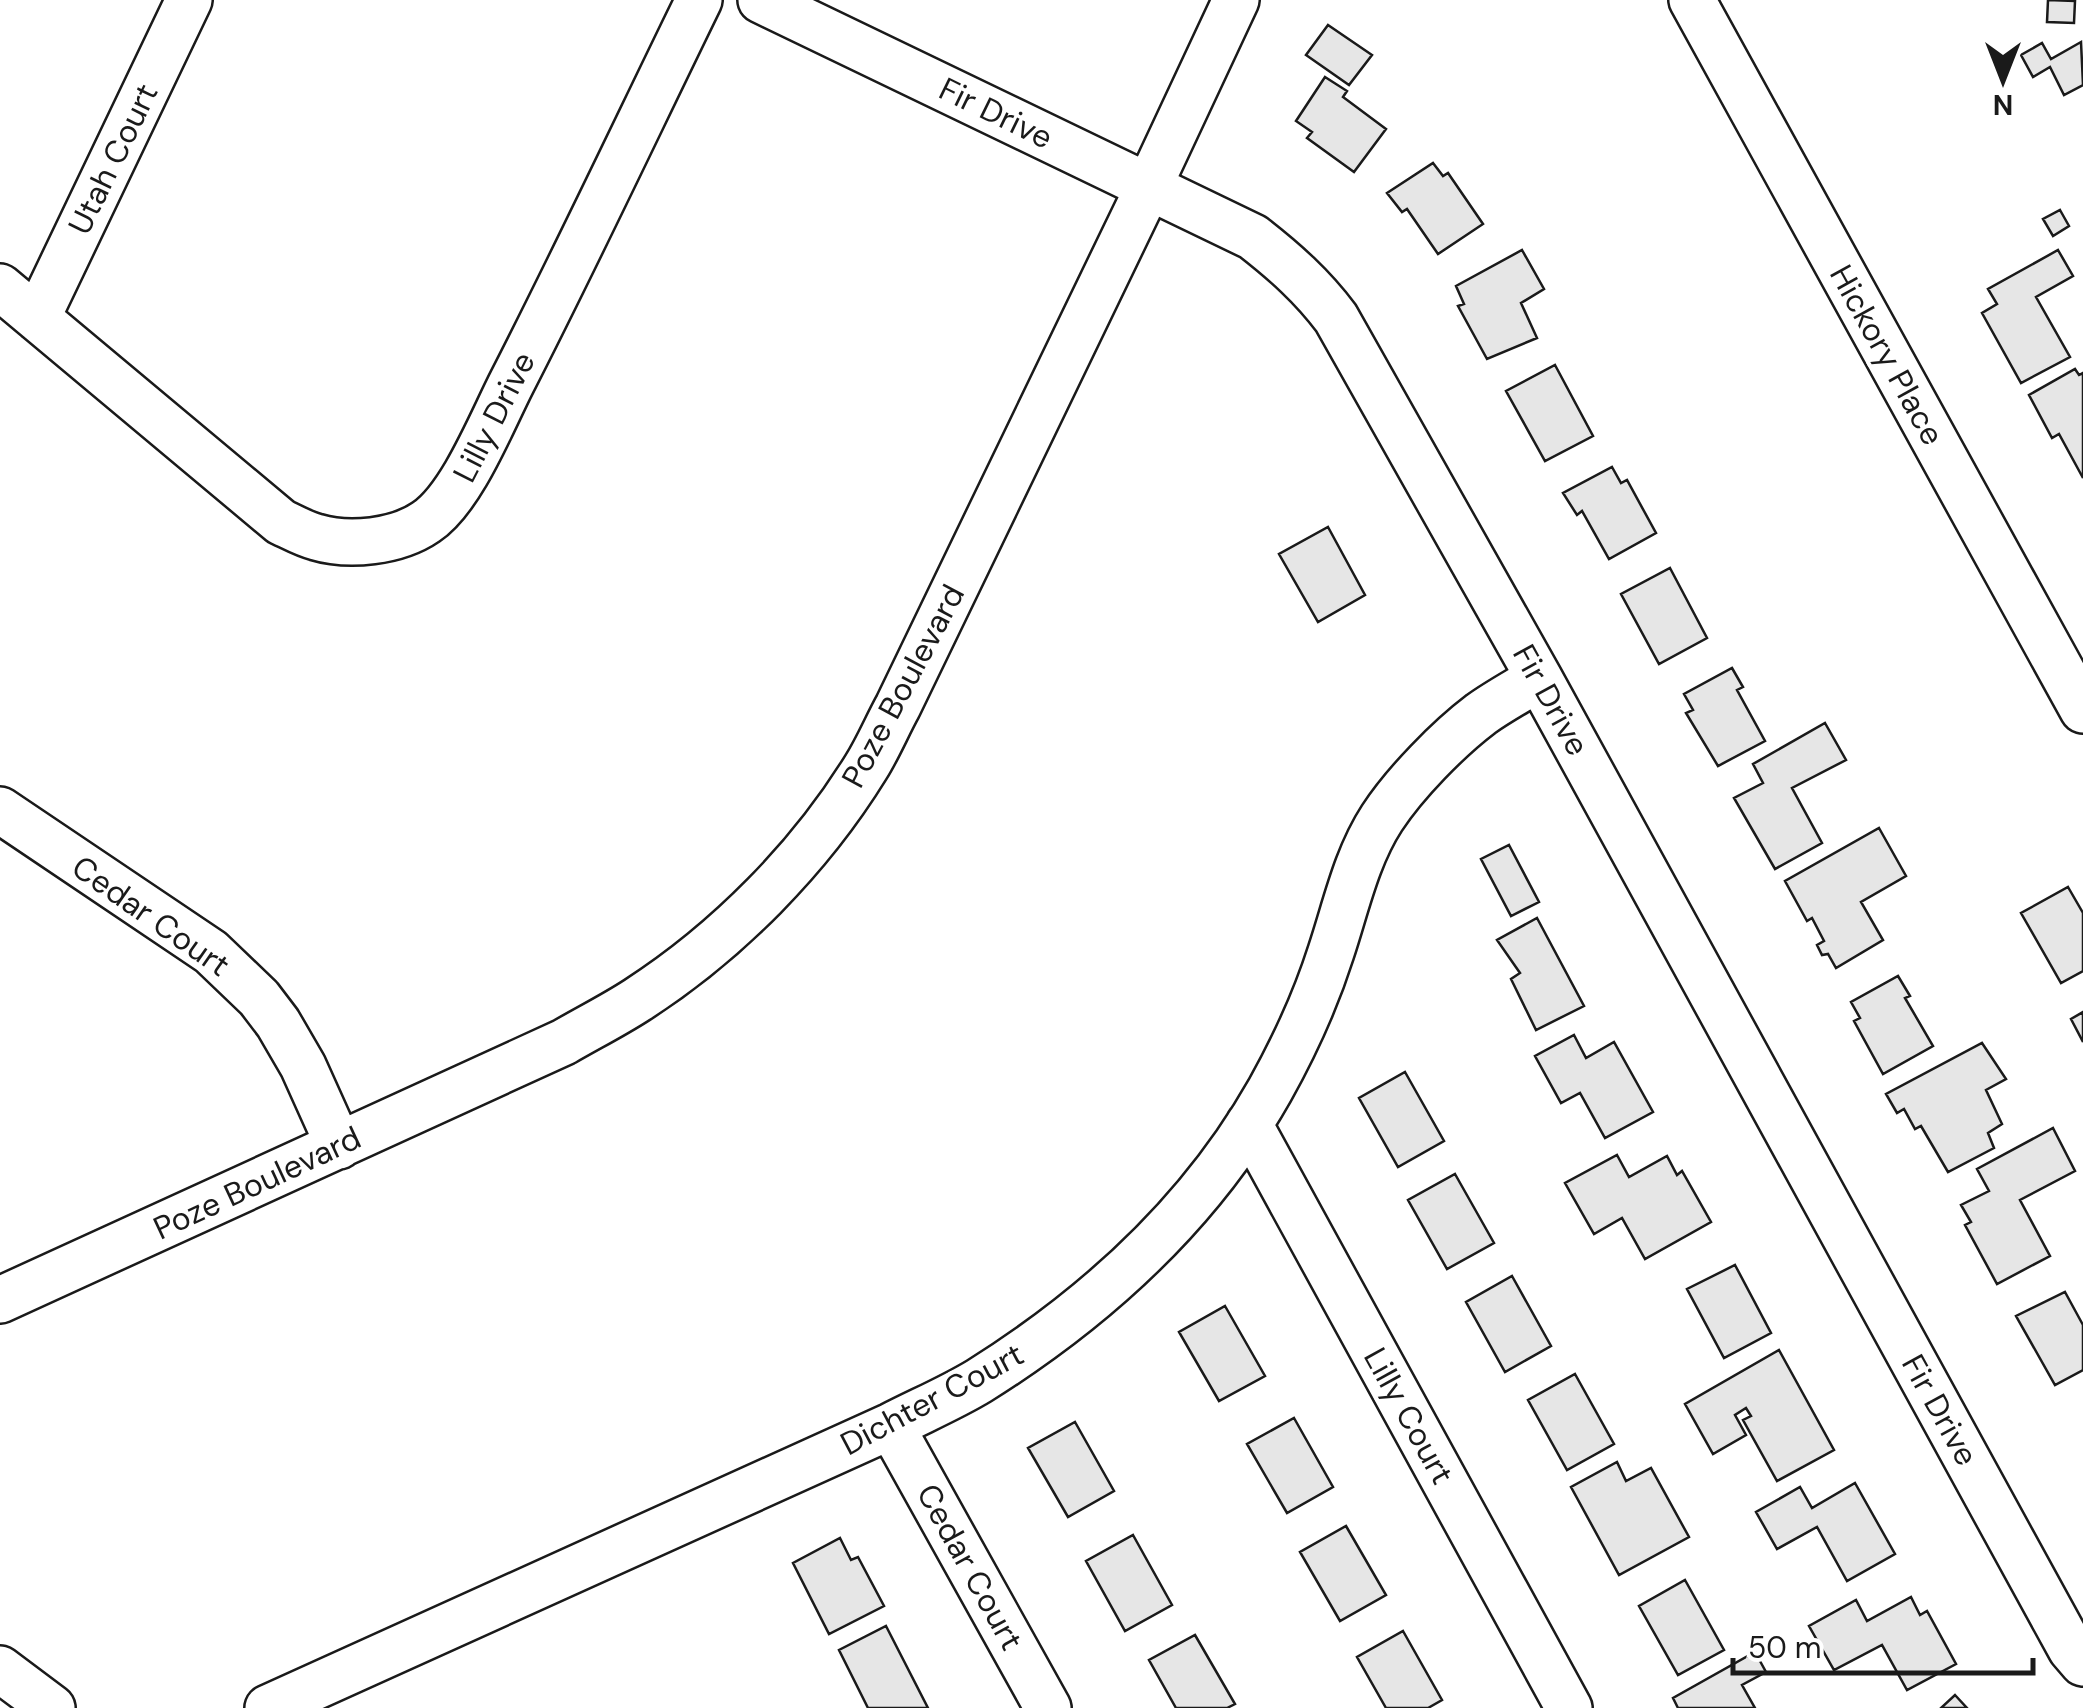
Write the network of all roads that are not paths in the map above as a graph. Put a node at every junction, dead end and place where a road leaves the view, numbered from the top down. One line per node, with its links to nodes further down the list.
1 (189, 0): 8 (street, Utah Court)
2 (699, 0): 8 (street, Lilly Drive)
3 (761, 0): 6 (street, Fir Drive)
4 (1236, 0): 6 (street, Poze Boulevard)
5 (1692, 0): 10 (street, Hickory Place)
6 (1149, 186): 9 (street, Fir Drive); 13 (street, Poze Boulevard)
7 (0, 287): 8 (street, Lilly Drive)
8 (37, 318)
9 (1539, 678): 12 (street, Dichter Court); 16 (street, Fir Drive)
10 (2083, 710)
11 (0, 810): 13 (street, Cedar Court)
12 (1249, 1124): 15 (street, Dichter Court); 21 (street, Lilly Court)
13 (339, 1146): 14 (street, Poze Boulevard)
14 (0, 1300)
15 (892, 1426): 19 (street, Dichter Court); 20 (street, Cedar Court)
16 (2083, 1664)
17 (0, 1669): 18 (street)
18 (52, 1708)
19 (268, 1708)
20 (1048, 1708)
21 (1569, 1708)

